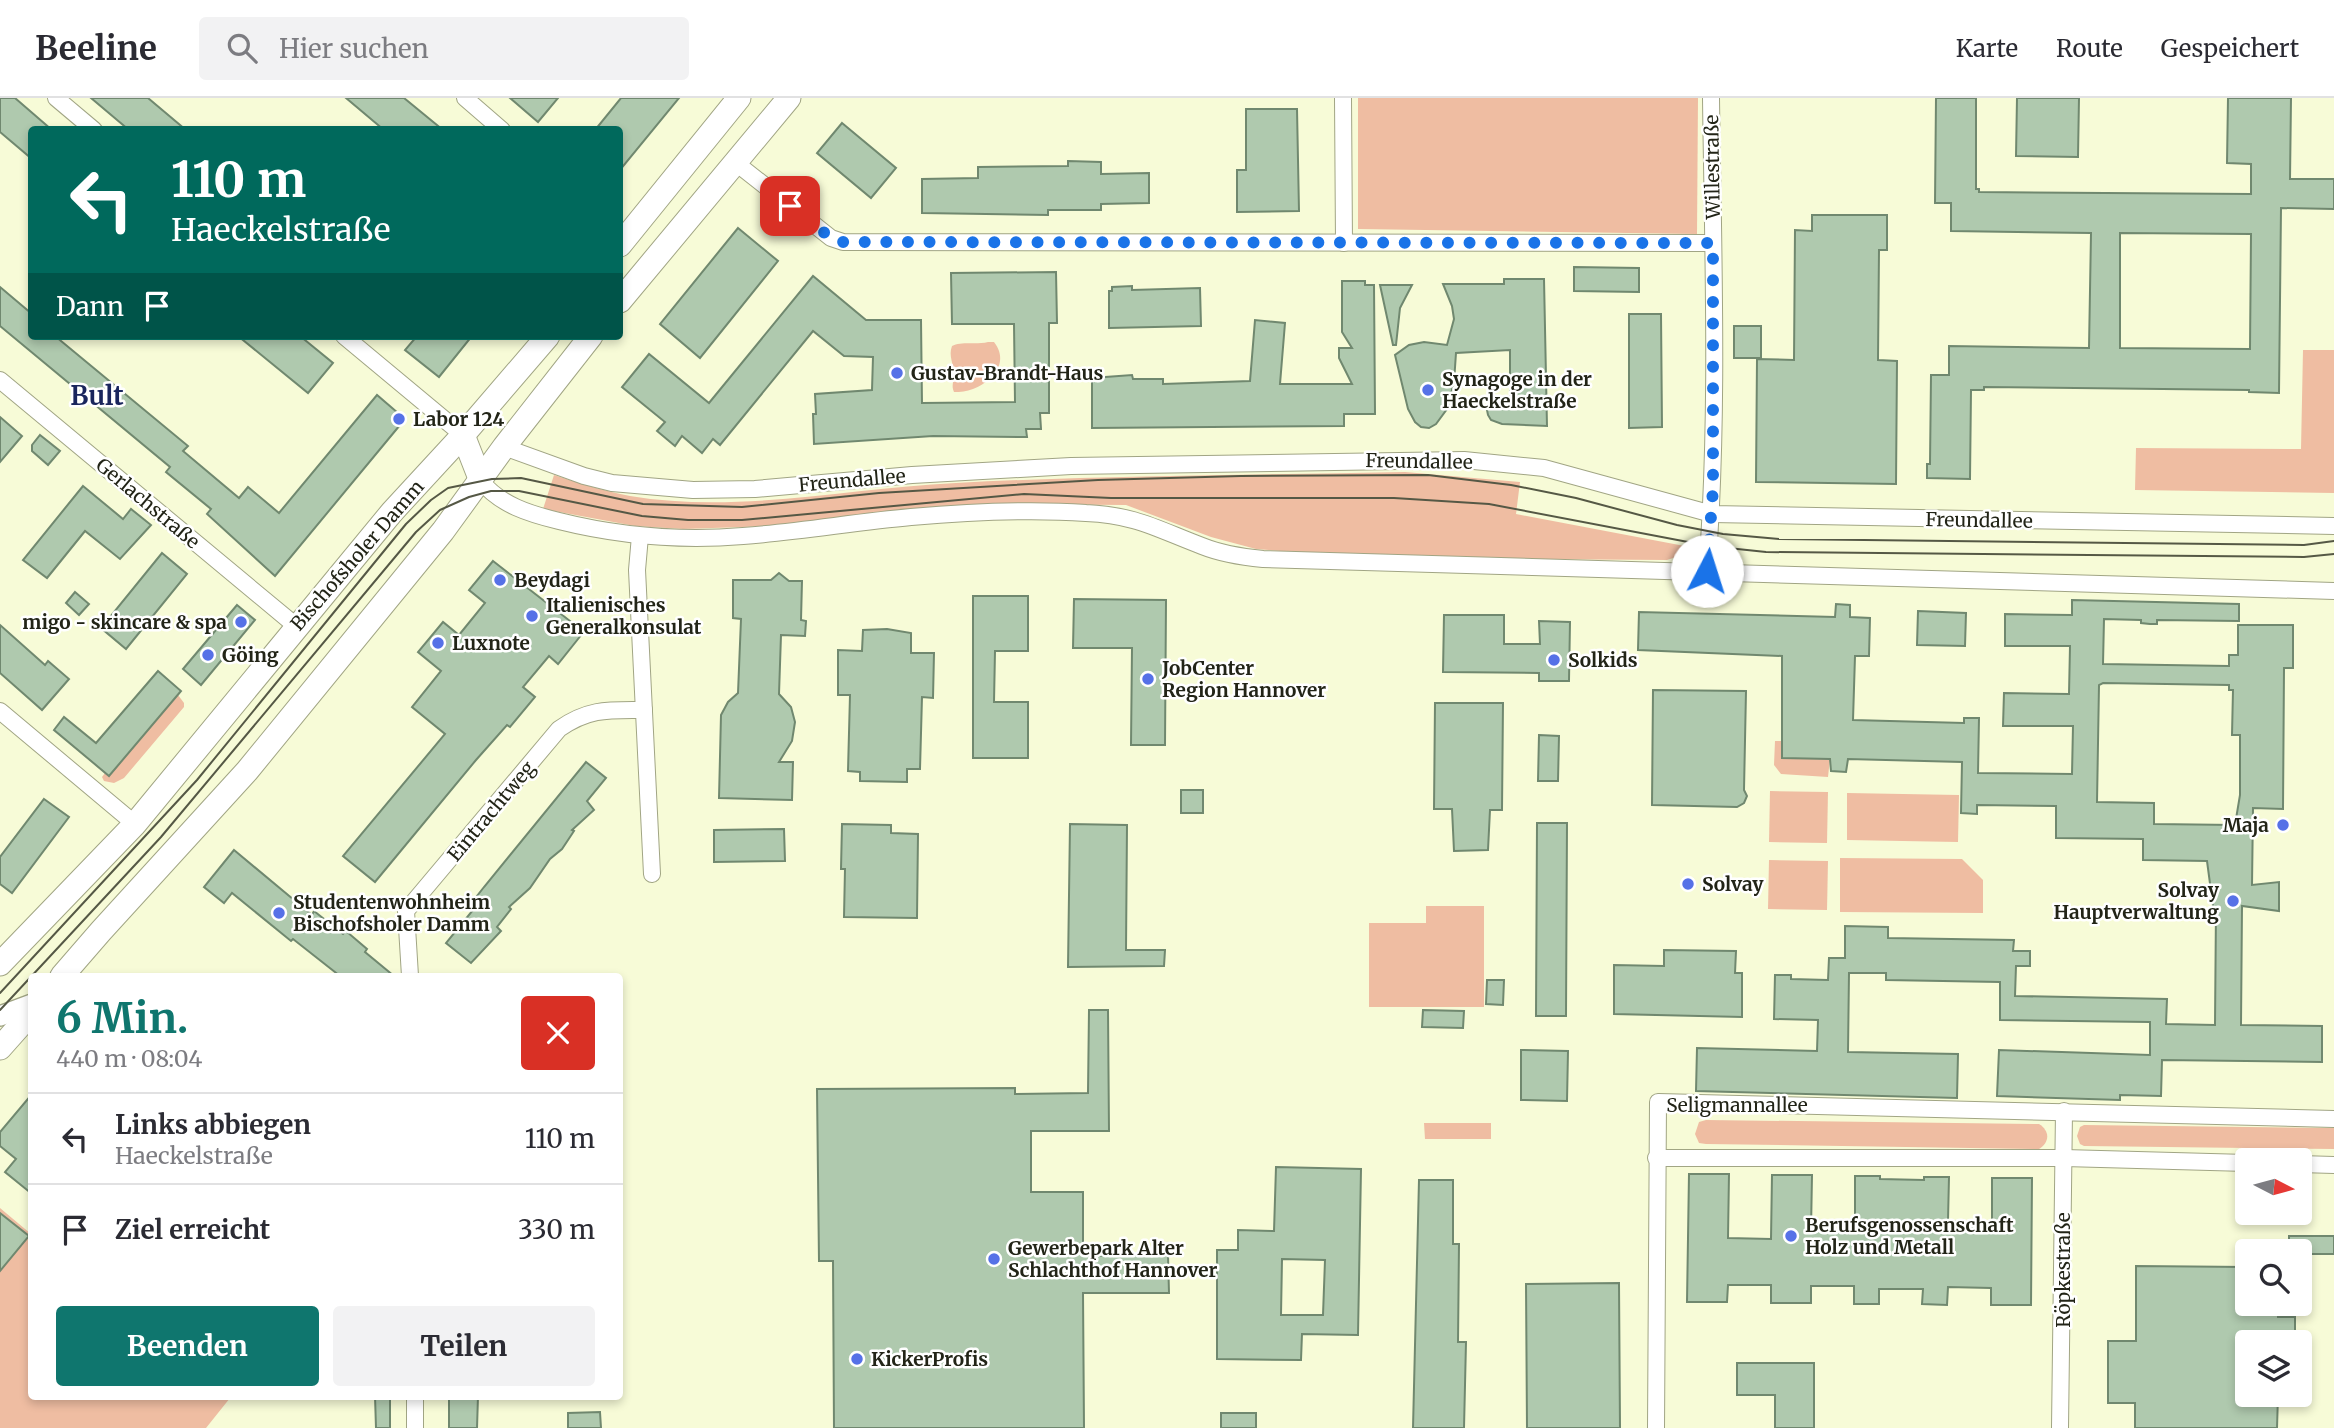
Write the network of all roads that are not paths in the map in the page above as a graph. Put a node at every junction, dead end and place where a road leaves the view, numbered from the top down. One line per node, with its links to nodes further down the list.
1 (56, 98): 7 (street)
2 (465, 98): 8 (street)
3 (739, 98): 10 (main road)
4 (789, 98): 9 (main road)
5 (1343, 98): 11 (street)
6 (1711, 98): 12 (street, Willestraße)
7 (89, 126)
8 (497, 126)
9 (736, 163): 11 (street); 13 (main road)
10 (623, 234)
11 (1344, 243): 12 (street)
12 (1713, 243): 21 (street, Willestraße)
13 (623, 298)
14 (349, 340): 18 (street)
15 (545, 340): 18 (main road, Bischofsholer Damm)
16 (588, 340): 19 (main road)
17 (0, 380): 26 (street, Gerlachstraße)
18 (463, 435): 19 (main road); 20 (main road); 26 (main road, Bischofsholer Damm)
19 (504, 447): 20 (main road); 21 (street, Freundallee)
20 (481, 481): 23 (street); 32 (main road)
21 (1712, 514): 22 (street, Freundallee); 24 (street, Willestraße)
22 (2334, 527)
23 (640, 536): 24 (street); 27 (street)
24 (1707, 571): 25 (street)
25 (2334, 591)
26 (296, 626): 29 (main road, Bischofsholer Damm)
27 (644, 710): 30 (street); 33 (street, Eintrachtweg)
28 (0, 711): 29 (street)
29 (135, 824): 31 (main road, Bischofsholer Damm)
30 (652, 874)
31 (0, 964)
32 (65, 973)
33 (410, 973)
34 (28, 1006): 35 (street)
35 (0, 1016)
36 (28, 1016): 37 (main road)
37 (0, 1048)
38 (2064, 1111): 39 (street, Seligmannallee); 40 (street, Seligmannallee); 41 (street, Röpkestraße)
39 (2334, 1118)
40 (1657, 1158): 41 (street); 47 (street)
41 (2064, 1158): 42 (street); 48 (street, Röpkestraße)
42 (2235, 1163)
43 (2312, 1164): 44 (street)
44 (2334, 1165)
45 (415, 1400): 46 (street)
46 (415, 1428)
47 (1656, 1428)
48 (2060, 1428)

